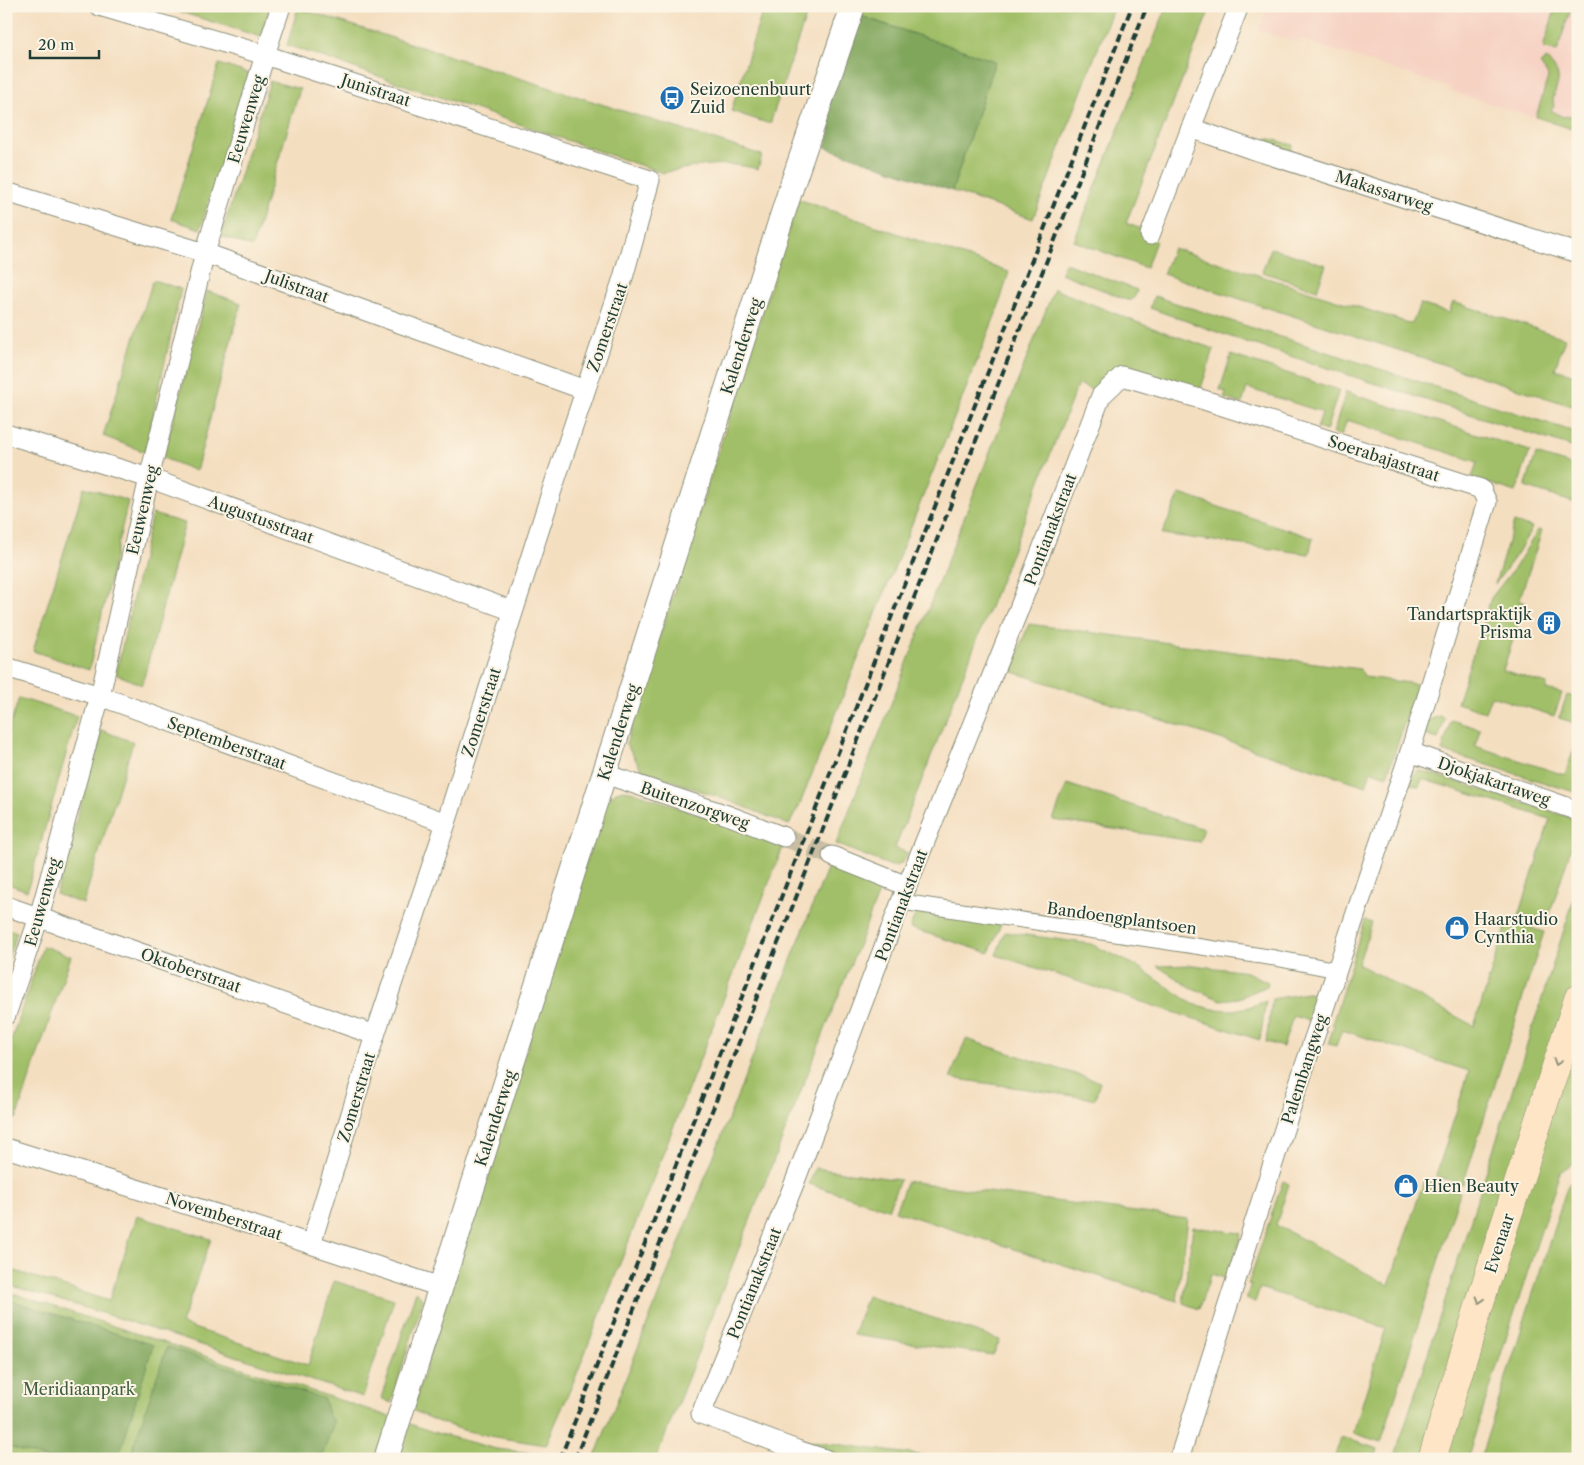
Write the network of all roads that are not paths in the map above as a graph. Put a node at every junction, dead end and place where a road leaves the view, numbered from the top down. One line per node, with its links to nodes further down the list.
1 (99, 6): 5 (street, Junistraat)
2 (281, 6): 5 (street, Eeuwenweg)
3 (853, 6): 21 (street, Kalenderweg)
4 (1239, 6): 6 (street)
5 (265, 55): 7 (street, Junistraat); 10 (street, Eeuwenweg)
6 (1192, 128): 9 (street); 11 (street, Makassarweg)
7 (650, 180): 12 (street, Zomerstraat)
8 (6, 192): 10 (street, Julistraat)
9 (1150, 235)
10 (205, 253): 12 (street, Julistraat); 15 (street, Eeuwenweg)
11 (1578, 253)
12 (585, 390): 16 (street, Zomerstraat)
13 (1101, 396): 18 (street, Soerabajastraat); 26 (street, Pontianakstraat)
14 (6, 434): 15 (street, Augustusstraat)
15 (149, 478): 16 (street, Augustusstraat); 19 (street, Eeuwenweg)
16 (513, 611): 23 (street, Zomerstraat)
17 (6, 667): 19 (street, Septemberstraat)
18 (1431, 680): 20 (street, Palembangweg)
19 (100, 696): 23 (street, Septemberstraat); 28 (street, Eeuwenweg)
20 (1410, 752): 22 (street, Djokjakartaweg); 29 (street, Palembangweg)
21 (605, 774): 24 (street, Buitenzorgweg); 35 (street, Kalenderweg)
22 (1578, 811)
23 (446, 823): 32 (street, Zomerstraat)
24 (784, 837)
25 (832, 856): 26 (street)
26 (904, 894): 29 (street, Bandoengplantsoen); 37 (street, Pontianakstraat)
27 (6, 906): 28 (street, Oktoberstraat)
28 (39, 916): 31 (street, Eeuwenweg); 32 (street, Oktoberstraat)
29 (1337, 970): 38 (street, Palembangweg)
30 (1578, 1000): 39 (main road, Evenaar, one-way to 39)
31 (6, 1015)
32 (375, 1035): 34 (street, Zomerstraat)
33 (6, 1148): 34 (street, Novemberstraat)
34 (311, 1244): 35 (street, Novemberstraat)
35 (440, 1287): 36 (street, Kalenderweg)
36 (386, 1459)
37 (825, 1459)
38 (1179, 1459)
39 (1432, 1459)

